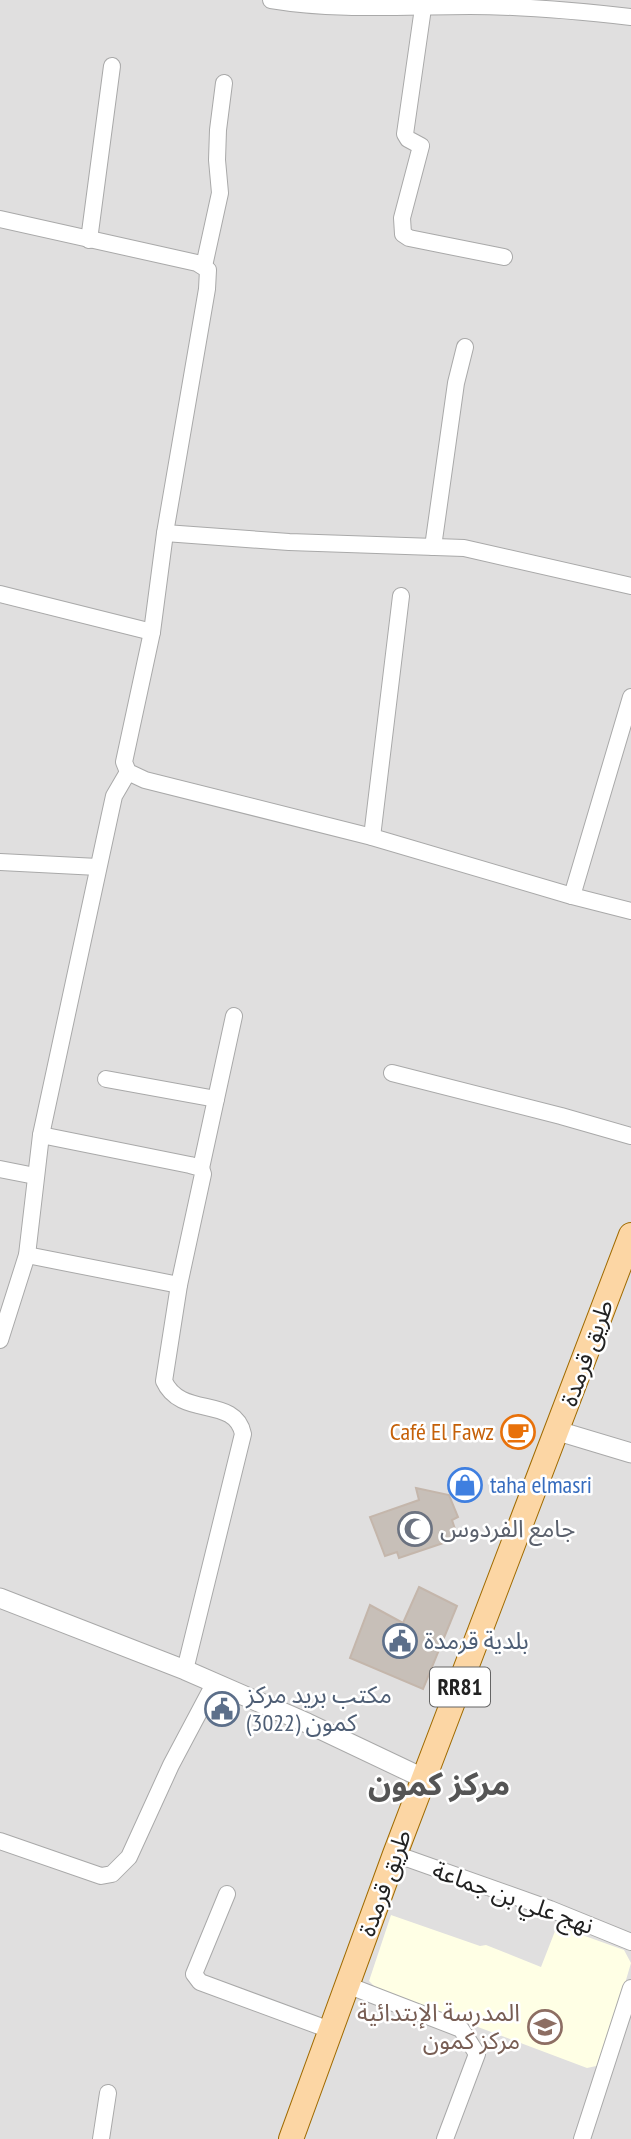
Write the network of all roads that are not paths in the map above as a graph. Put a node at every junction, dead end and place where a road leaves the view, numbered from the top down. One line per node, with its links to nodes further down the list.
1 (271, 0): 2 (street)
2 (349, 3): 4 (street)
3 (559, 6): 4 (street); 5 (street)
4 (423, 8): 10 (street)
5 (631, 17)
6 (113, 66): 9 (street)
7 (224, 83): 11 (street)
8 (0, 219): 9 (street)
9 (89, 240): 11 (street)
10 (504, 257)
11 (204, 265): 13 (street)
12 (465, 347): 14 (street)
13 (165, 533): 14 (street); 18 (street)
14 (433, 547): 15 (street)
15 (631, 586)
16 (0, 594): 18 (street)
17 (401, 596): 21 (street)
18 (152, 632): 20 (street)
19 (631, 697): 24 (street)
20 (128, 772): 21 (street); 23 (street)
21 (372, 837): 24 (street)
22 (0, 862): 23 (street)
23 (99, 867): 30 (street)
24 (572, 896): 25 (street)
25 (631, 911)
26 (234, 1016): 29 (street)
27 (392, 1073): 31 (street)
28 (106, 1079): 29 (street)
29 (216, 1099): 32 (street)
30 (41, 1135): 32 (street); 34 (street)
31 (631, 1136)
32 (201, 1168): 37 (street)
33 (0, 1169): 34 (street)
34 (35, 1176): 36 (street)
35 (631, 1235): 39 (main road, طريق قرمدة / RR81)
36 (27, 1255): 37 (street); 38 (street)
37 (179, 1285): 42 (street)
38 (0, 1340)
39 (558, 1431): 40 (street); 44 (main road, طريق قرمدة / RR81)
40 (631, 1453)
41 (0, 1598): 42 (street)
42 (186, 1670): 43 (street)
43 (214, 1684): 44 (street); 45 (street)
44 (425, 1779): 46 (main road, طريق قرمدة / RR81)
45 (0, 1841)
46 (395, 1854): 48 (street, نهج علي بن جماعة); 49 (main road, طريق قرمدة / RR81)
47 (227, 1894): 51 (street)
48 (631, 1942)
49 (347, 1985): 51 (main road, طريق قرمدة / RR81); 55 (street)
50 (631, 1988): 56 (street)
51 (330, 2031): 54 (main road, طريق قرمدة / RR81)
52 (108, 2093): 53 (street)
53 (102, 2139)
54 (290, 2139)
55 (445, 2139)
56 (582, 2139)

